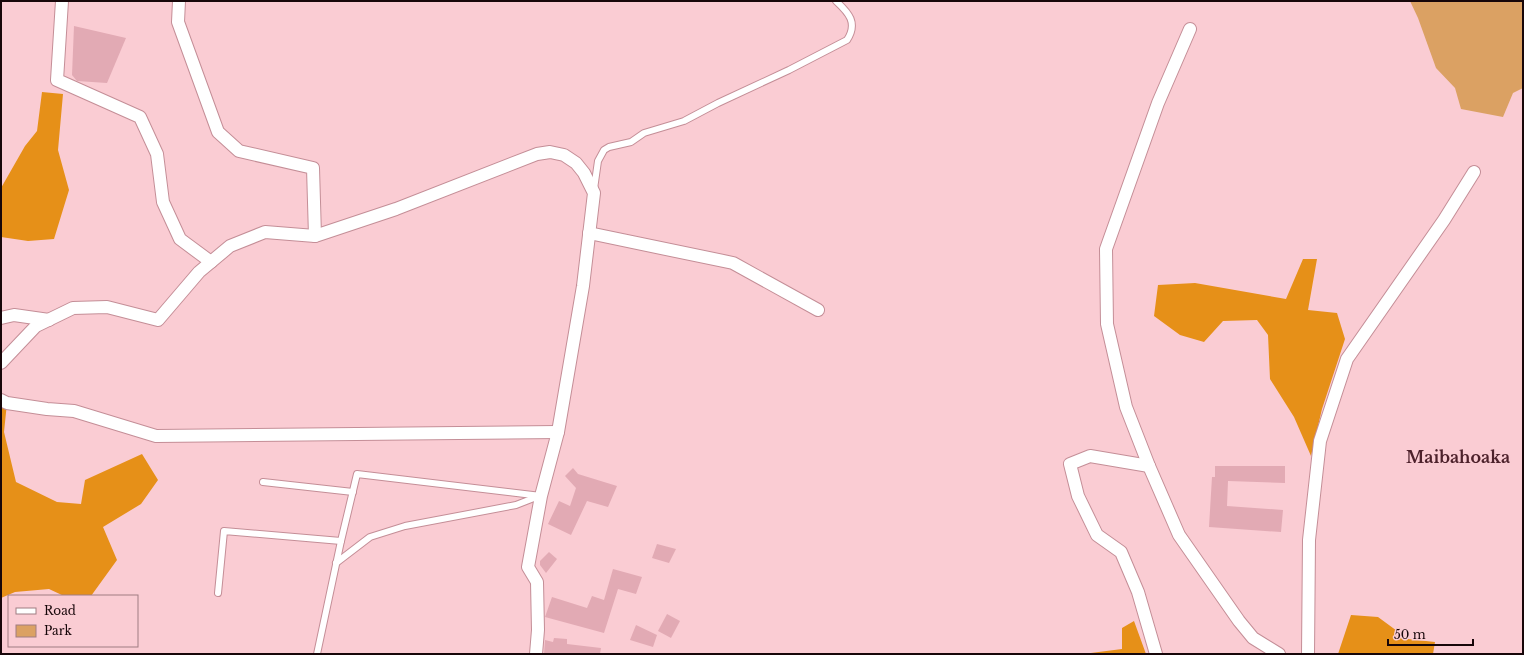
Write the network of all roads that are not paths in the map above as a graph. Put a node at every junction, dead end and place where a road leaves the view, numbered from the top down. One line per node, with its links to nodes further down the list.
1 (62, 1): 9 (street)
2 (178, 1): 8 (street)
3 (836, 1): 6 (lane)
4 (1190, 29): 16 (street)
5 (1474, 172): 27 (street)
6 (594, 193): 7 (street); 8 (street)
7 (589, 233): 10 (street); 15 (street)
8 (315, 236): 9 (street)
9 (211, 262): 12 (street)
10 (818, 310)
11 (1, 318): 12 (street)
12 (49, 320): 13 (street)
13 (1, 363)
14 (1, 400): 15 (street)
15 (558, 432): 19 (street)
16 (1148, 466): 25 (street); 26 (street)
17 (263, 482): 18 (lane)
18 (353, 492): 19 (lane); 20 (lane)
19 (541, 496): 21 (lane); 24 (street)
20 (341, 541): 21 (lane); 22 (lane)
21 (336, 563): 23 (lane)
22 (218, 593)
23 (317, 654)
24 (536, 654)
25 (1156, 654)
26 (1279, 654)
27 (1308, 654)

